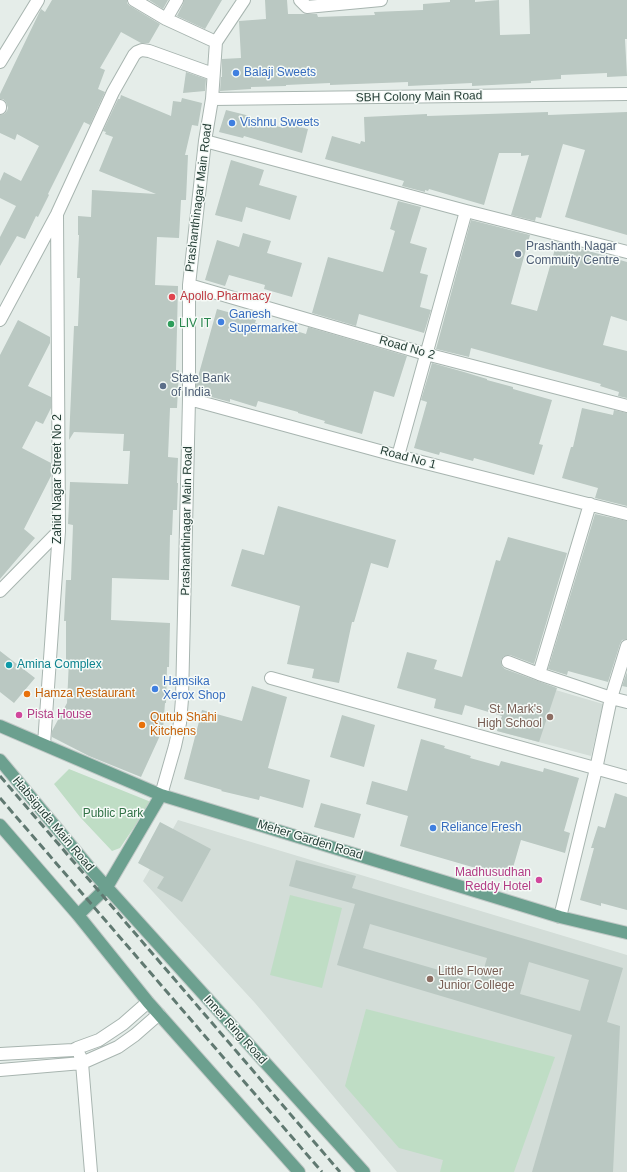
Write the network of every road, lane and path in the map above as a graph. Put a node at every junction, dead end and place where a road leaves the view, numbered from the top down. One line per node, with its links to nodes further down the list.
1 (38, 0): 9 (street)
2 (134, 0): 7 (street)
3 (177, 0): 7 (street)
4 (244, 0): 8 (street)
5 (300, 0): 6 (street)
6 (381, 0)
7 (166, 19): 8 (street)
8 (216, 42): 10 (street)
9 (0, 62)
10 (213, 74): 12 (street); 15 (street)
11 (627, 94): 12 (street, SBH Colony Main Road)
12 (212, 100): 13 (street, Prashanthinagar Main Road)
13 (205, 141): 14 (street); 17 (street, Prashanthinagar Main Road)
14 (466, 211): 16 (street); 19 (street)
15 (57, 214): 18 (street); 25 (street, Zahid Nagar Street No 2)
16 (627, 252)
17 (189, 285): 19 (street, Road No 2); 20 (street, Prashanthinagar Main Road)
18 (0, 320)
19 (426, 354): 21 (street, Road No 2); 22 (street)
20 (189, 399): 22 (street, Road No 1); 38 (street, Prashanthinagar Main Road)
21 (627, 406)
22 (398, 456): 23 (street, Road No 1)
23 (590, 504): 24 (street, Road No 1); 29 (street)
24 (627, 514)
25 (59, 531): 26 (street); 34 (street, Zahid Nagar Street No 2)
26 (0, 592)
27 (627, 646): 31 (street)
28 (508, 662): 29 (street)
29 (538, 674): 31 (street)
30 (271, 678): 36 (street)
31 (611, 698): 32 (street); 36 (street)
32 (627, 702)
33 (0, 726): 34 (main road, Meher Garden Road)
34 (44, 744): 38 (main road, Meher Garden Road)
35 (0, 760): 40 (main road, Habsiguda Main Road)
36 (596, 769): 37 (street); 42 (street)
37 (627, 777)
38 (161, 795): 40 (main road, Prashanthinagar Main Road); 42 (main road, Meher Garden Road)
39 (0, 825): 41 (main road)
40 (107, 887): 41 (main road, Prashanthinagar Main Road); 52 (main road, Inner Ring Road)
41 (78, 915): 44 (main road)
42 (560, 917): 43 (main road, Meher Garden Road)
43 (627, 933)
44 (148, 1002): 45 (main road); 46 (street)
45 (159, 1014): 48 (street); 51 (main road)
46 (77, 1048): 47 (street); 48 (street)
47 (0, 1054)
48 (82, 1063): 49 (street); 50 (street)
49 (0, 1070)
50 (91, 1172)
51 (299, 1172)
52 (364, 1172)

